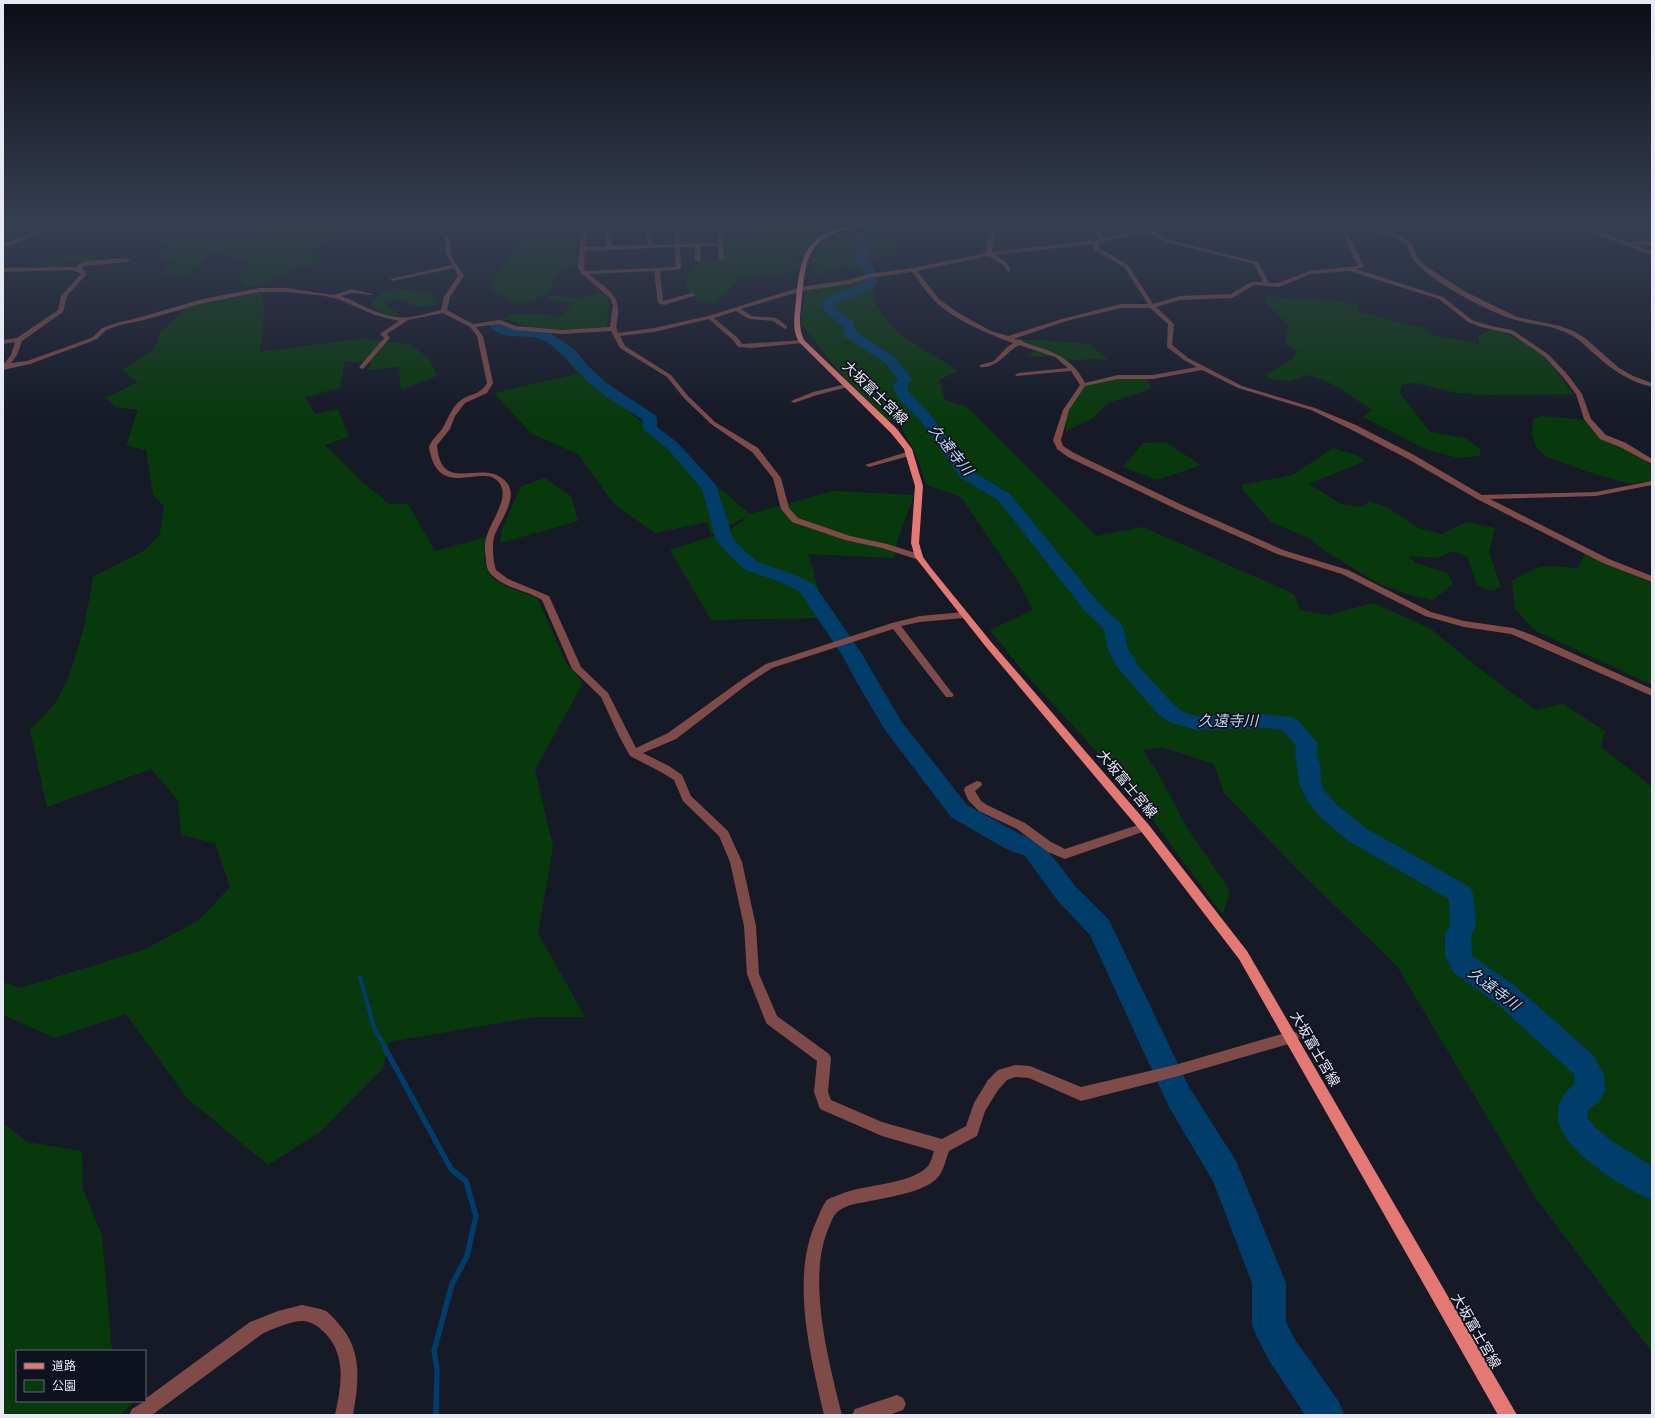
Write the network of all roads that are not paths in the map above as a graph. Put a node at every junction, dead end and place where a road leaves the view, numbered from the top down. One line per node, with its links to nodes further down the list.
1 (70, 289): 29 (street)
2 (274, 289): 34 (street)
3 (278, 289): 15 (street)
4 (452, 289): 18 (street)
5 (604, 289): 27 (street)
6 (659, 289): 14 (street)
7 (801, 289): 17 (street); 23 (main road, 大坂富士宮線)
8 (929, 289): 28 (street)
9 (1141, 289): 16 (street)
10 (1243, 289): 16 (street)
11 (1413, 289): 26 (street)
12 (1458, 289): 20 (street)
13 (370, 294): 15 (street)
14 (692, 295)
15 (336, 296): 21 (street)
16 (1152, 306): 28 (street); 36 (street)
17 (737, 309): 19 (street); 24 (street)
18 (444, 311): 21 (street); 22 (street)
19 (710, 318): 27 (street); 30 (street)
20 (1515, 318): 26 (street); 40 (street)
21 (406, 319): 35 (street)
22 (472, 326): 27 (street); 54 (street)
23 (797, 326): 24 (street); 30 (main road, 大坂富士宮線)
24 (785, 327): 25 (street)
25 (777, 329)
26 (1510, 331): 44 (street)
27 (615, 332): 48 (street)
28 (1009, 338): 31 (street)
29 (19, 340): 32 (street); 34 (street)
30 (802, 341): 41 (main road, 大坂富士宮線)
31 (1020, 341): 33 (street); 37 (street)
32 (3, 342)
33 (982, 366)
34 (5, 367)
35 (362, 367)
36 (1203, 368): 39 (street); 47 (street)
37 (1073, 369): 38 (street); 39 (street)
38 (1018, 375)
39 (1083, 385): 52 (street)
40 (1652, 385)
41 (846, 386): 42 (street); 43 (main road, 大坂富士宮線)
42 (794, 400)
43 (910, 453): 45 (street); 48 (main road, 大坂富士宮線)
44 (1652, 462)
45 (869, 465)
46 (1652, 484): 47 (street)
47 (1480, 497): 49 (street)
48 (919, 557): 50 (main road, 大坂富士宮線)
49 (1652, 579)
50 (964, 615): 51 (street); 56 (main road, 大坂富士宮線)
51 (895, 625): 53 (street); 54 (street)
52 (1652, 693)
53 (949, 695)
54 (634, 753): 58 (street)
55 (977, 785): 56 (street)
56 (1144, 827): 57 (main road, 大坂富士宮線)
57 (1292, 1037): 58 (street); 64 (main road, 大坂富士宮線)
58 (943, 1146): 62 (street)
59 (897, 1404): 63 (street)
60 (138, 1415): 61 (street)
61 (344, 1415)
62 (833, 1415)
63 (861, 1415)
64 (1508, 1415)

